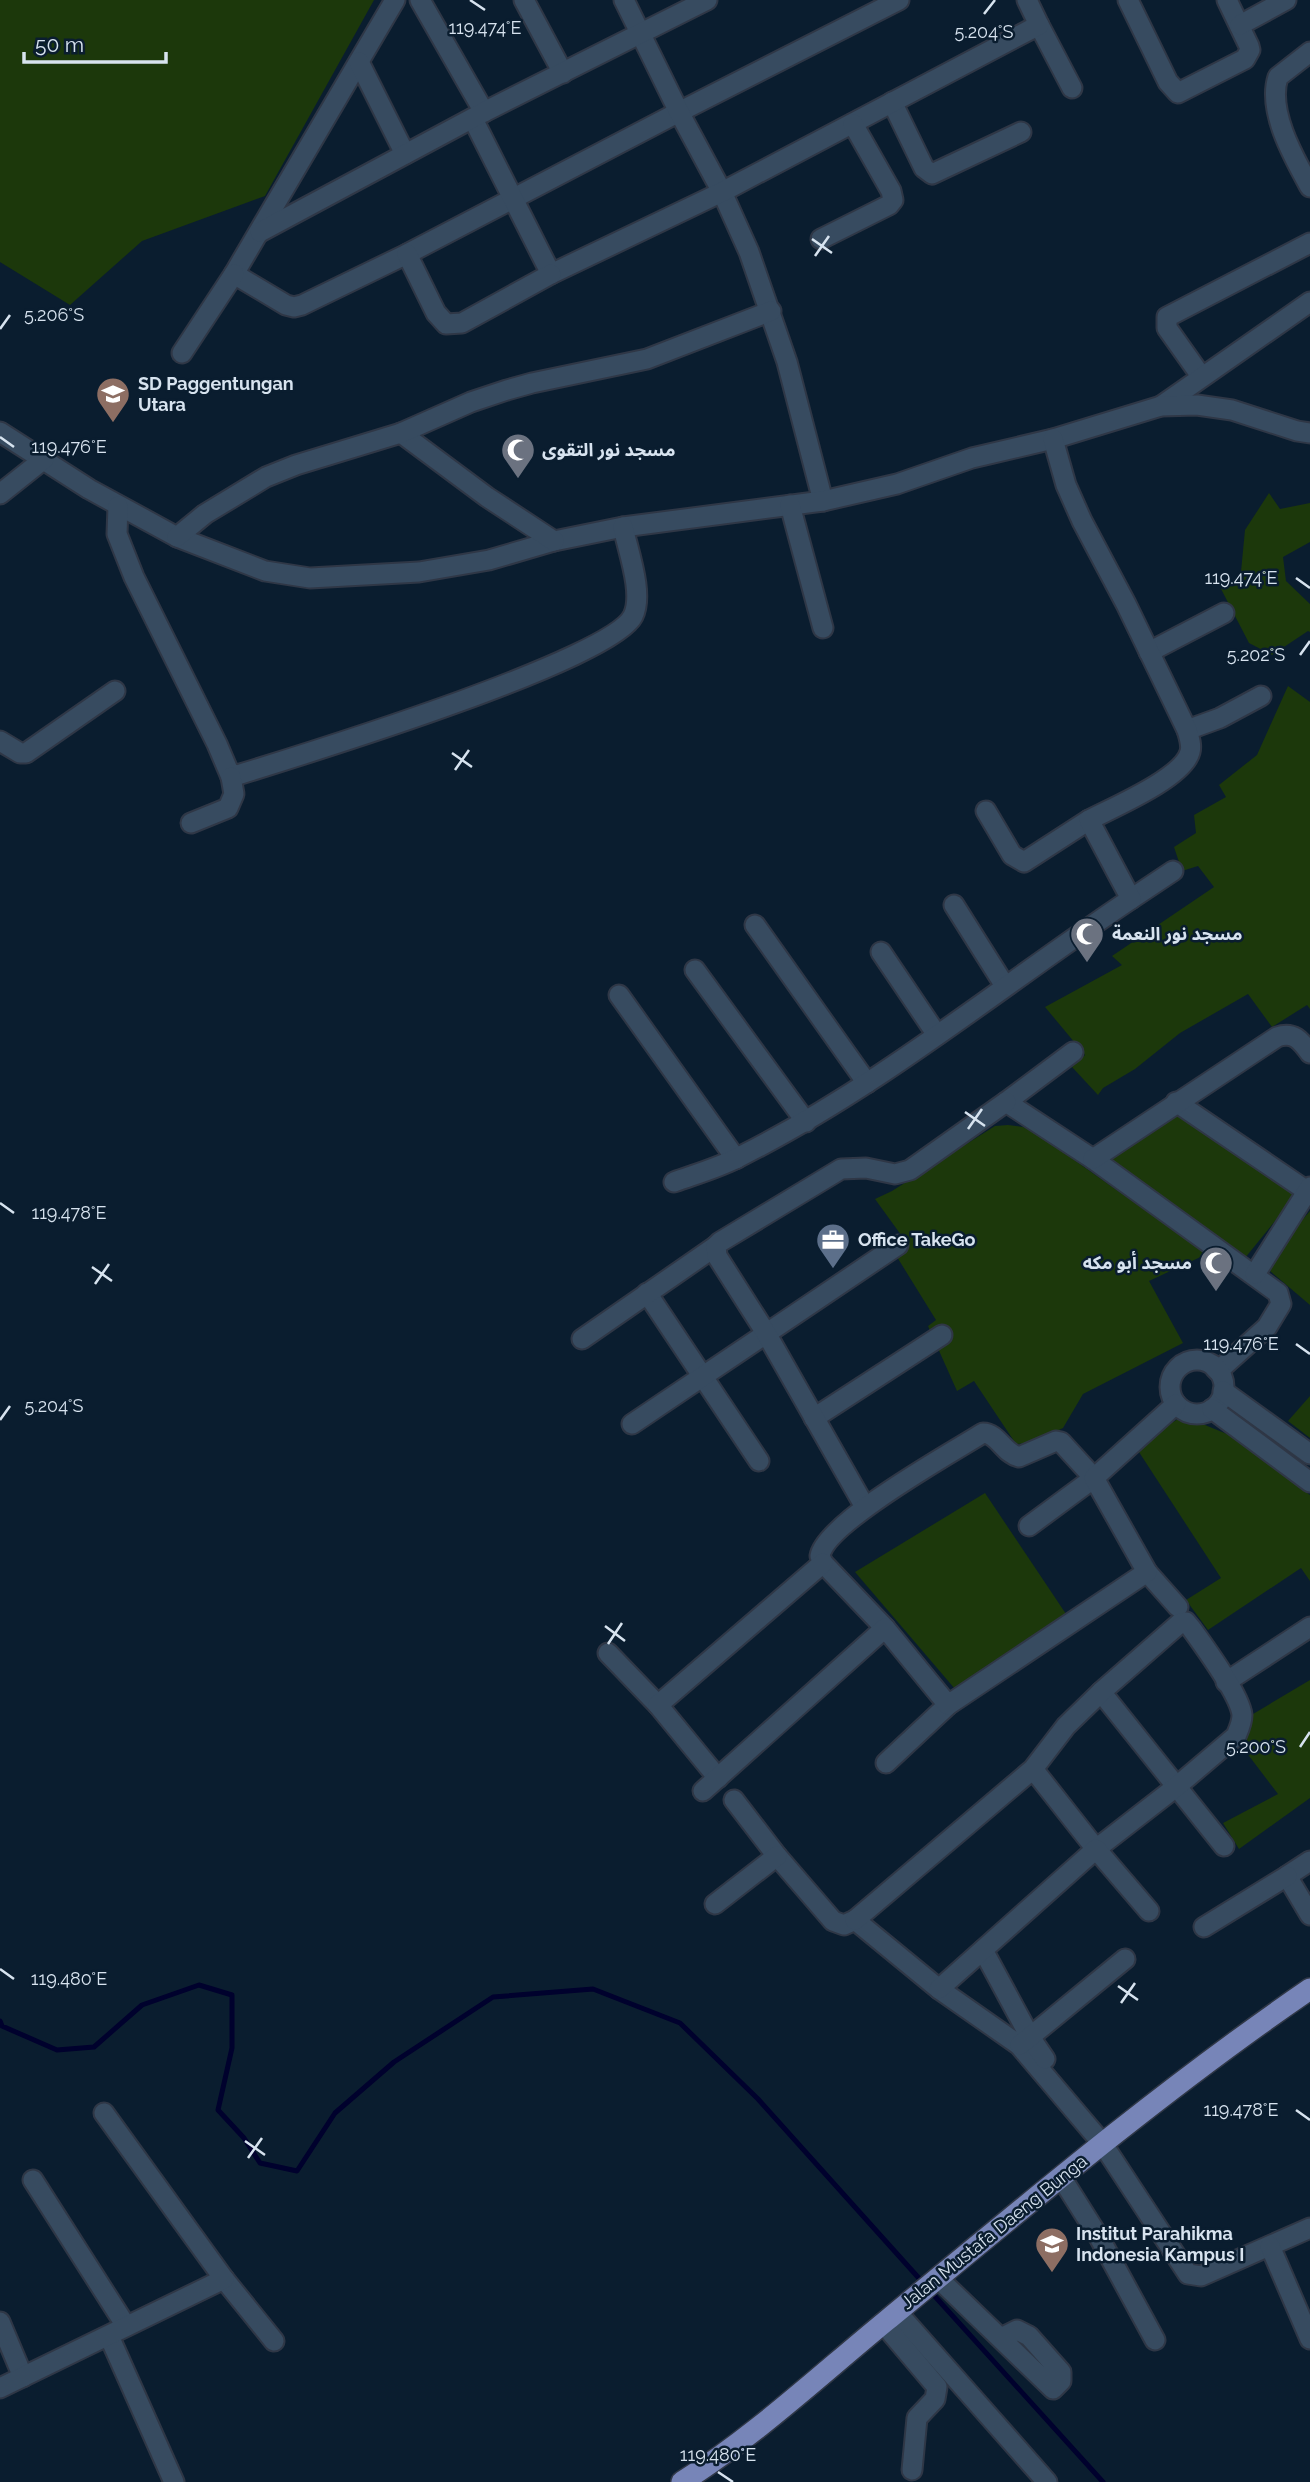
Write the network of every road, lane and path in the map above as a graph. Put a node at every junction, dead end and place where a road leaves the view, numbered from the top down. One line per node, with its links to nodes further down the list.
1 (395, 0): 15 (street)
2 (420, 0): 20 (street)
3 (524, 0): 16 (street)
4 (624, 0): 13 (street)
5 (707, 0): 13 (street)
6 (899, 0): 19 (street)
7 (1027, 0): 11 (street)
8 (1128, 0): 12 (street)
9 (1227, 0): 12 (street)
10 (1286, 0): 12 (street)
11 (1040, 25): 17 (street); 18 (street)
12 (1240, 25)
13 (642, 33): 16 (street); 19 (street)
14 (1310, 52): 24 (street)
15 (359, 61): 23 (street); 27 (street)
16 (563, 72): 20 (street)
17 (1072, 88)
18 (892, 102): 21 (street); 22 (street)
19 (679, 112): 25 (street); 26 (street)
20 (479, 115): 23 (street); 26 (street)
21 (853, 124): 25 (street); 28 (street)
22 (1021, 132)
23 (405, 154): 27 (street)
24 (1310, 187)
25 (722, 192): 32 (street); 34 (street)
26 (513, 198): 30 (street); 32 (street)
27 (259, 233): 31 (street)
28 (821, 239)
29 (1310, 243): 36 (street)
30 (407, 254): 31 (street); 32 (street)
31 (234, 274): 35 (street)
32 (551, 274)
33 (1310, 302): 36 (street)
34 (771, 311): 39 (street); 44 (street)
35 (182, 353)
36 (1201, 376): 37 (street)
37 (1161, 406): 40 (street); 41 (street)
38 (0, 432): 42 (street)
39 (401, 433): 48 (street); 49 (street)
40 (1310, 433)
41 (1053, 439): 44 (street); 52 (street)
42 (44, 459): 43 (street); 46 (street)
43 (0, 494)
44 (823, 501): 45 (street)
45 (790, 505): 47 (street); 51 (street)
46 (118, 506): 48 (street); 57 (street)
47 (623, 527): 49 (street); 57 (street)
48 (177, 537): 49 (street)
49 (555, 541)
50 (1224, 612): 52 (street)
51 (823, 628)
52 (1149, 652): 55 (street)
53 (115, 691): 56 (street)
54 (1262, 696): 55 (street)
55 (1187, 730): 59 (street)
56 (0, 741)
57 (231, 777): 60 (street)
58 (986, 811): 59 (street)
59 (1089, 820): 62 (street)
60 (191, 823)
61 (1173, 871): 62 (street)
62 (1131, 899): 67 (street)
63 (954, 905): 67 (street)
64 (755, 925): 72 (street)
65 (881, 952): 69 (street)
66 (695, 970): 75 (street)
67 (1005, 986): 69 (street)
68 (619, 995): 76 (street)
69 (937, 1035): 72 (street)
70 (1073, 1052): 73 (street)
71 (1310, 1053): 74 (street)
72 (867, 1083): 75 (street)
73 (1006, 1102): 77 (street); 81 (street)
74 (1177, 1102): 77 (street); 79 (street)
75 (806, 1122): 76 (street)
76 (736, 1159): 78 (street)
77 (1093, 1159): 82 (street)
78 (674, 1182)
79 (1308, 1189): 82 (street)
80 (898, 1245): 84 (street)
81 (716, 1246): 83 (street); 84 (street)
82 (1255, 1274): 87 (street)
83 (647, 1293): 86 (street); 88 (street)
84 (766, 1332): 88 (street); 92 (street)
85 (942, 1335): 92 (street)
86 (582, 1339)
87 (1215, 1368): 89 (street); 90 (street)
88 (703, 1375): 93 (street); 95 (street)
89 (1223, 1391): 91 (street); 94 (street)
90 (1176, 1404): 91 (street); 96 (street)
91 (1212, 1409): 97 (street)
92 (814, 1418): 98 (street)
93 (632, 1424)
94 (1310, 1454)
95 (758, 1461)
96 (1094, 1478): 98 (street); 99 (street); 101 (street)
97 (1310, 1482)
98 (865, 1507): 100 (street)
99 (1029, 1527)
100 (823, 1563): 104 (street); 108 (street)
101 (1147, 1572): 102 (street); 109 (street)
102 (1178, 1607)
103 (1310, 1627): 106 (street)
104 (885, 1628): 108 (street); 109 (street)
105 (608, 1653): 108 (street)
106 (1226, 1682): 107 (street); 112 (street)
107 (1101, 1692): 111 (street); 112 (street)
108 (658, 1705)
109 (948, 1705): 110 (street)
110 (886, 1763)
111 (1033, 1769): 115 (street); 122 (street)
112 (1176, 1787): 114 (street); 115 (street)
113 (734, 1800): 116 (street)
114 (1224, 1846)
115 (1096, 1849): 120 (street); 124 (street)
116 (777, 1856): 119 (street); 122 (street)
117 (1310, 1861): 118 (street)
118 (1287, 1876): 121 (street); 123 (street)
119 (715, 1904)
120 (1149, 1911)
121 (1310, 1915)
122 (855, 1920): 126 (street)
123 (1204, 1927)
124 (983, 1951): 126 (street); 128 (street)
125 (1125, 1959): 128 (street)
126 (939, 1989): 128 (street)
127 (1310, 1989): 130 (main road, Jalan Mustafa Daeng Bunga)
128 (1024, 2041): 130 (street)
129 (104, 2113): 135 (street)
130 (1102, 2143): 131 (main road, Jalan Mustafa Daeng Bunga); 134 (street)
131 (1061, 2177): 136 (main road, Jalan Mustafa Daeng Bunga); 143 (street)
132 (33, 2180): 139 (street)
133 (1310, 2228): 134 (street)
134 (1270, 2246): 141 (street)
135 (224, 2279): 139 (street); 142 (street)
136 (937, 2281): 137 (main road, Jalan Mustafa Daeng Bunga); 140 (street)
137 (895, 2314): 146 (street); 148 (main road, Jalan Mustafa Daeng Bunga); 149 (street)
138 (0, 2322): 144 (street)
139 (117, 2331): 144 (street); 147 (street)
140 (1001, 2338)
141 (1310, 2339)
142 (274, 2340)
143 (1155, 2340)
144 (23, 2377): 145 (street)
145 (0, 2388)
146 (912, 2470)
147 (174, 2482)
148 (682, 2482)
149 (1047, 2482)

